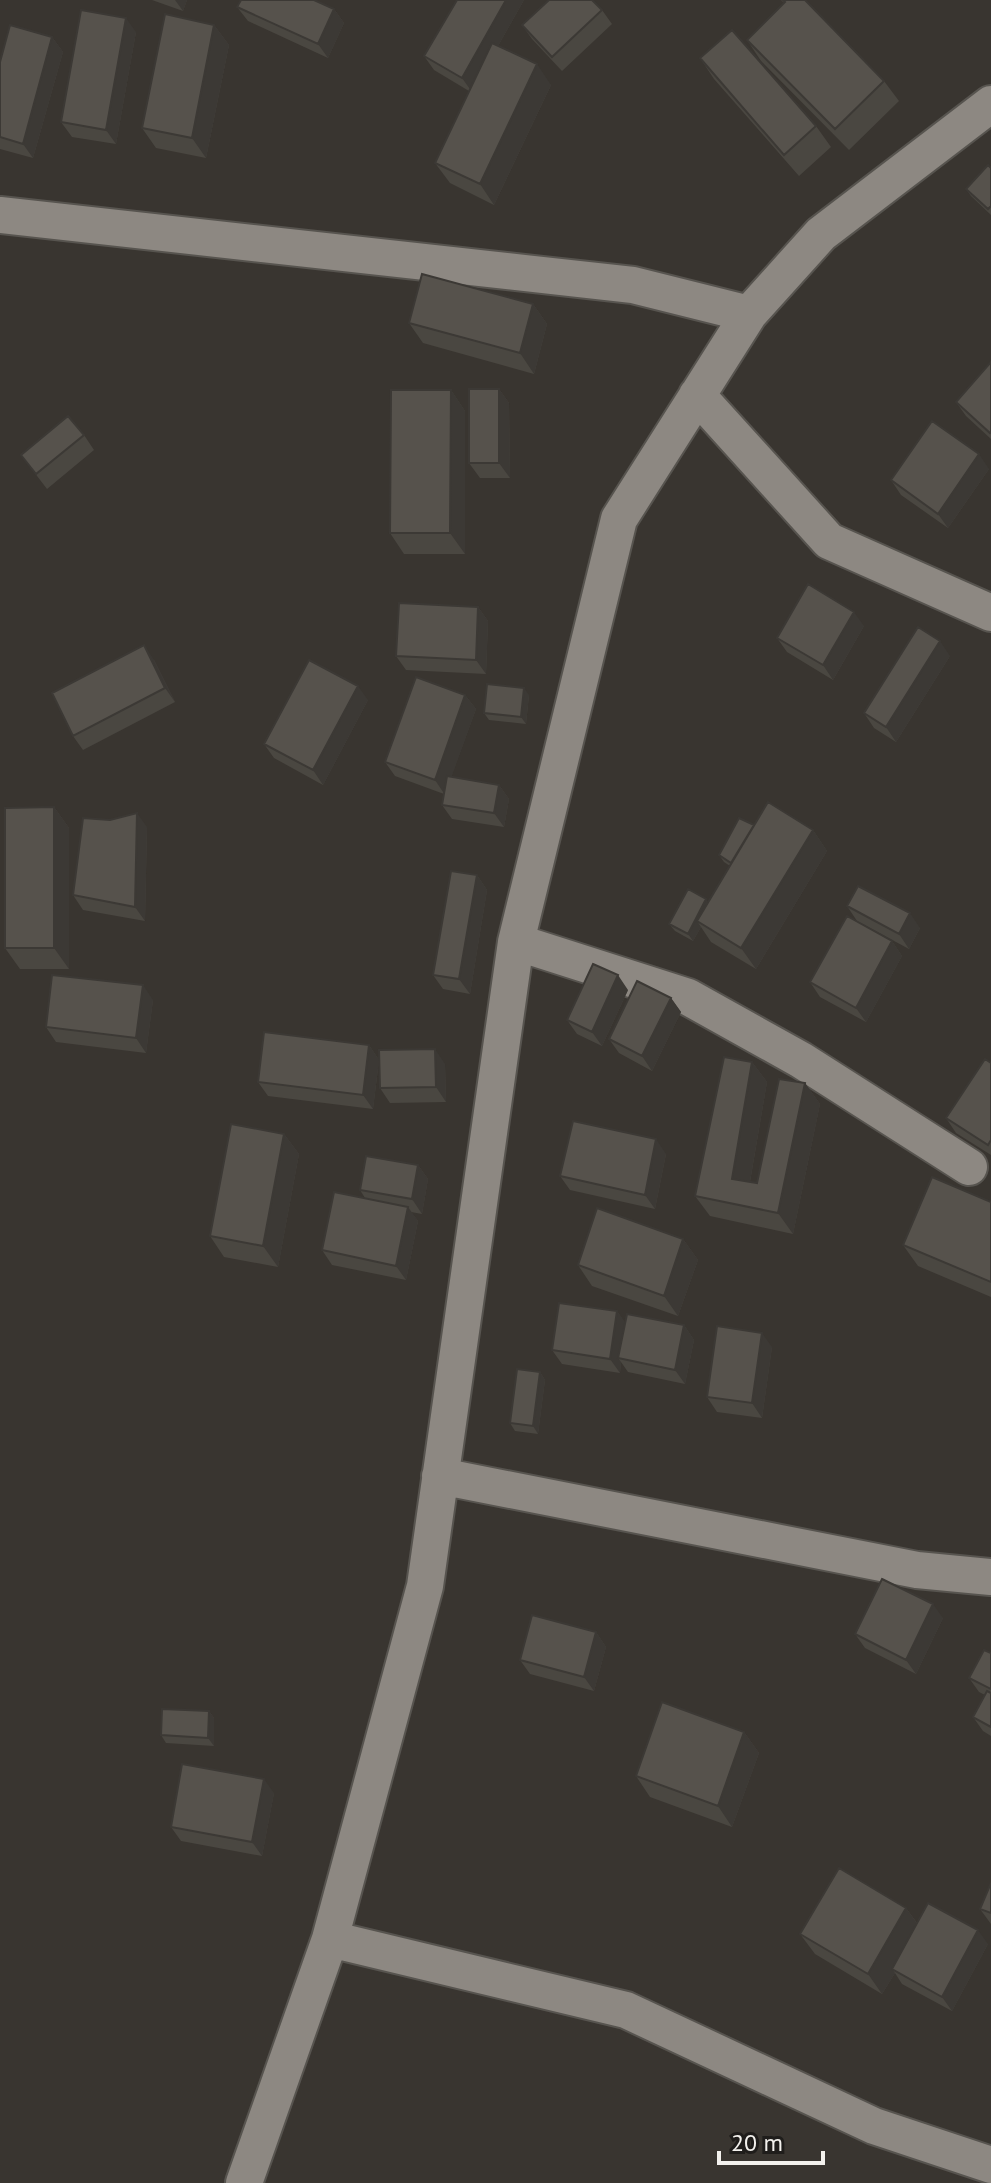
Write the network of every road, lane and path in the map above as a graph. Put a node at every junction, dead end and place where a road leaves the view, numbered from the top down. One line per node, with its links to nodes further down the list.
1 (991, 104): 3 (street)
2 (0, 215): 3 (street)
3 (749, 314): 4 (street)
4 (697, 395): 5 (street); 6 (street)
5 (991, 613)
6 (516, 942): 7 (street); 8 (street)
7 (969, 1167)
8 (440, 1476): 9 (street); 10 (street)
9 (991, 1577)
10 (330, 1939): 11 (street); 12 (street)
11 (991, 2165)
12 (244, 2183)

